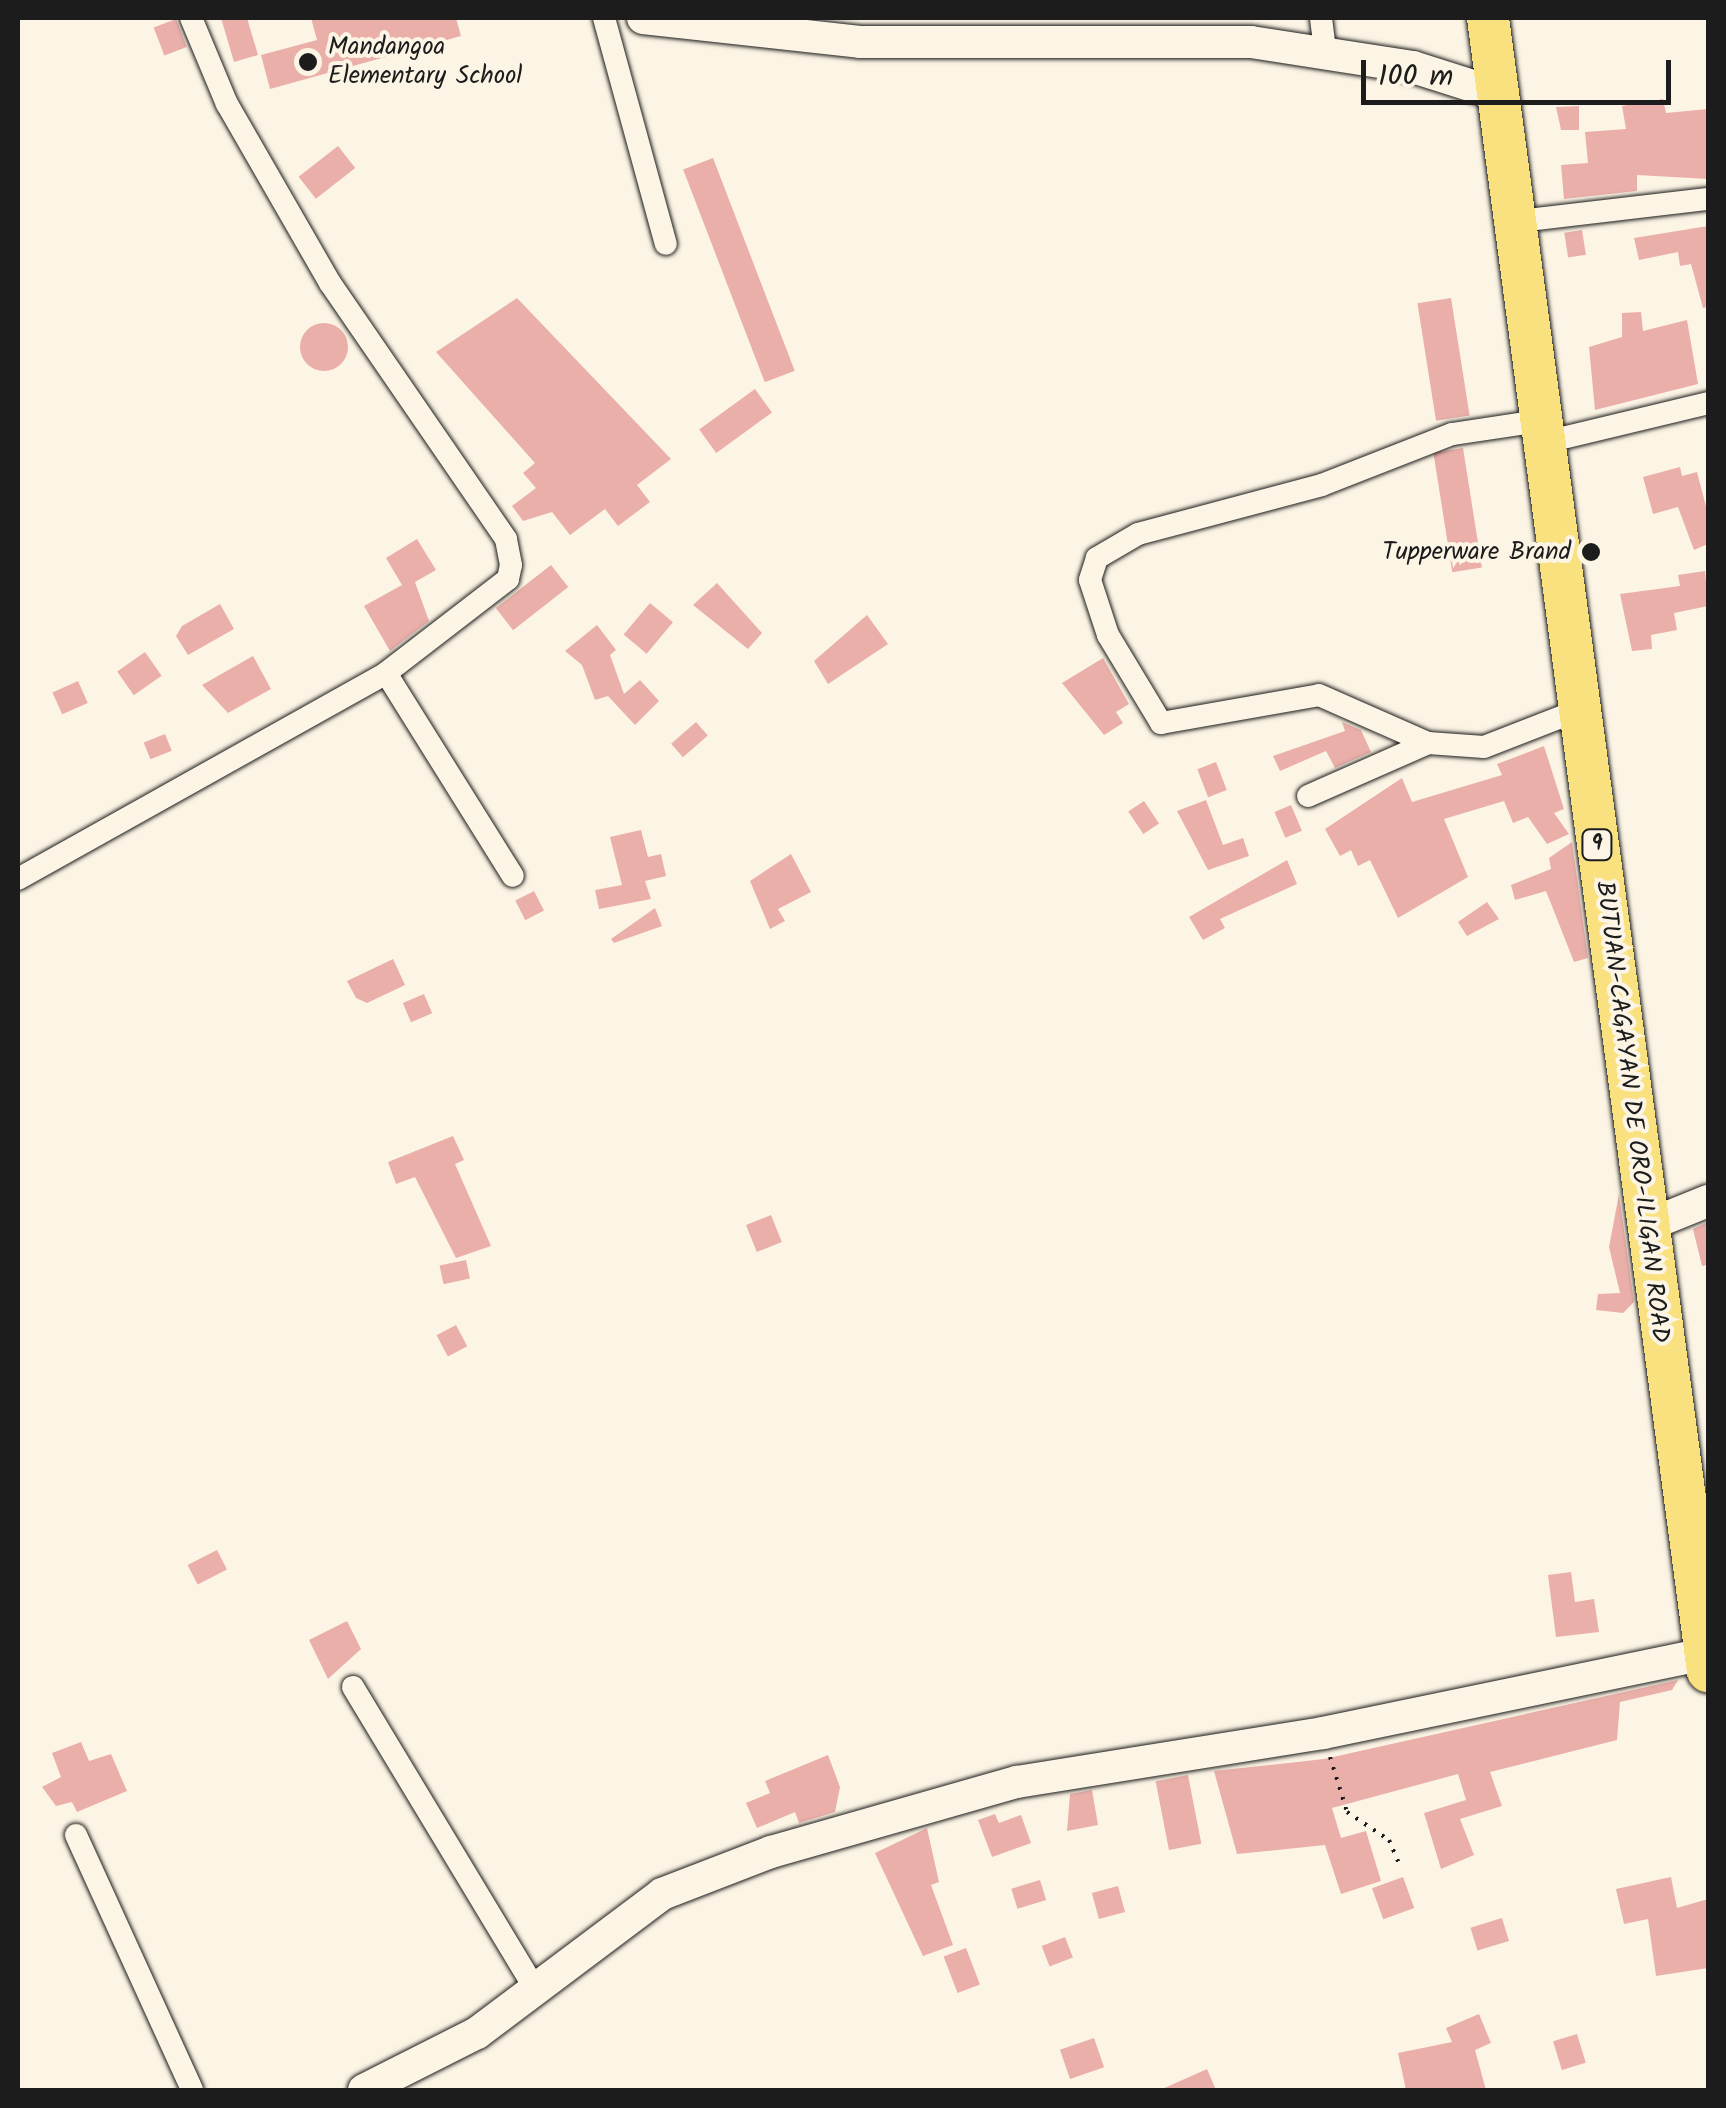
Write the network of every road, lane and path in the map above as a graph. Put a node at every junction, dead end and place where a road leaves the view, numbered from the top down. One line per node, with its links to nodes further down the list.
1 (191, 18): 15 (street)
2 (604, 18): 12 (street)
3 (644, 18): 6 (street)
4 (1321, 18): 8 (street)
5 (1488, 18): 9 (highway, BUTUAN-CAGAYAN DE ORO-ILIGAN ROAD / 9)
6 (753, 26): 7 (street)
7 (858, 30): 8 (street)
8 (1325, 50): 9 (street)
9 (1498, 94): 11 (highway, BUTUAN-CAGAYAN DE ORO-ILIGAN ROAD / 9)
10 (1708, 199): 11 (street)
11 (1511, 222): 14 (highway, BUTUAN-CAGAYAN DE ORO-ILIGAN ROAD / 9)
12 (666, 244)
13 (1708, 403): 14 (street)
14 (1540, 432): 16 (highway, BUTUAN-CAGAYAN DE ORO-ILIGAN ROAD / 9); 17 (street)
15 (386, 673): 19 (street); 20 (street)
16 (1579, 710): 17 (street); 22 (highway, BUTUAN-CAGAYAN DE ORO-ILIGAN ROAD / 9)
17 (1428, 742): 18 (street)
18 (1308, 796)
19 (513, 876)
20 (18, 879)
21 (1708, 1201): 22 (street)
22 (1646, 1226): 23 (highway, BUTUAN-CAGAYAN DE ORO-ILIGAN ROAD / 9)
23 (1703, 1603): 24 (highway, BUTUAN-CAGAYAN DE ORO-ILIGAN ROAD / 9)
24 (1707, 1662): 26 (street)
25 (353, 1687): 29 (street)
26 (1324, 1733): 28 (path); 29 (street)
27 (76, 1835): 30 (street)
28 (1401, 1868)
29 (536, 1990): 31 (street)
30 (192, 2090)
31 (364, 2090)

